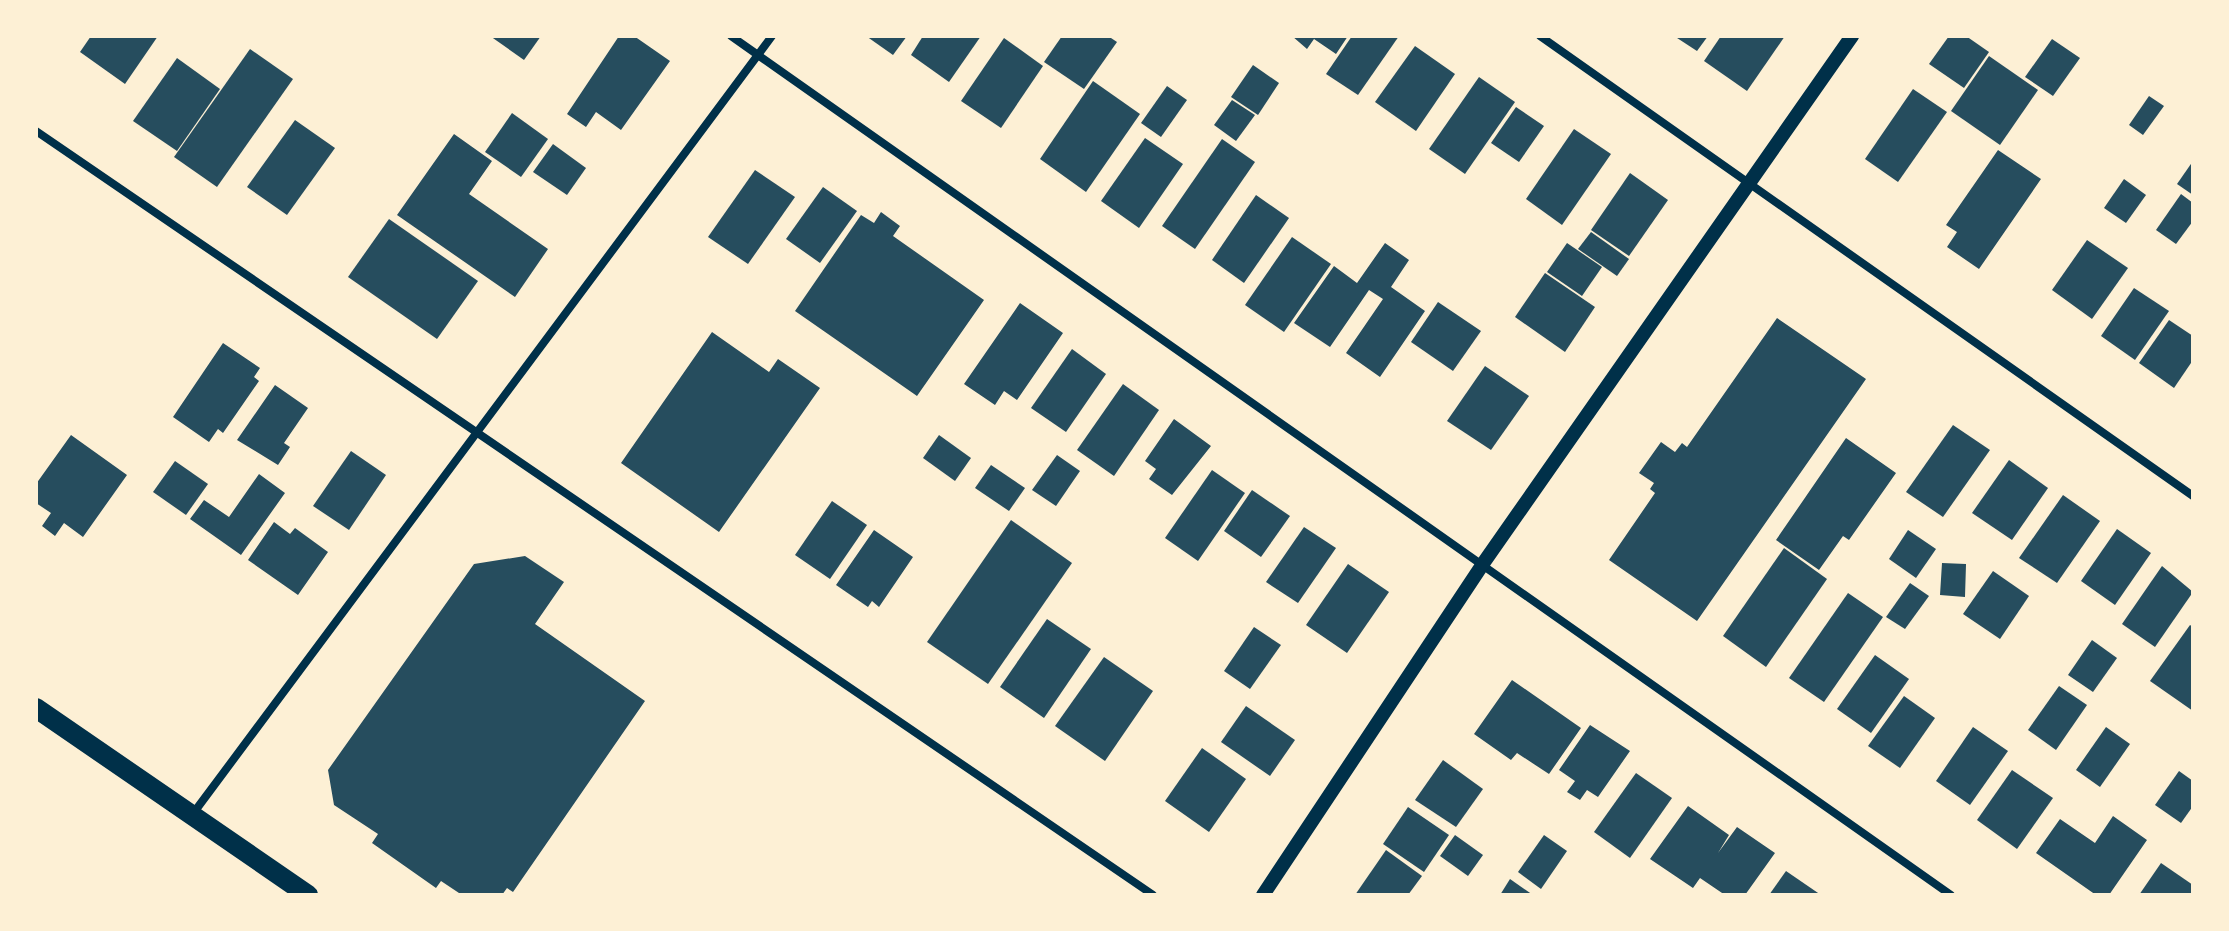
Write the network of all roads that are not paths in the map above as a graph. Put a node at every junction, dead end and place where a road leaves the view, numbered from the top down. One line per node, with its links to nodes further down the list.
1 (731, 36): 5 (street)
2 (772, 36): 5 (street)
3 (1540, 36): 7 (street)
4 (1852, 36): 7 (street)
5 (758, 55): 8 (street); 10 (street)
6 (36, 131): 8 (street)
7 (1748, 183): 9 (street); 10 (street)
8 (478, 435): 12 (street); 14 (street)
9 (2193, 496)
10 (1482, 565): 15 (street); 16 (street)
11 (36, 708): 12 (main road)
12 (192, 815): 13 (main road)
13 (308, 895)
14 (1153, 895)
15 (1263, 895)
16 (1951, 895)

